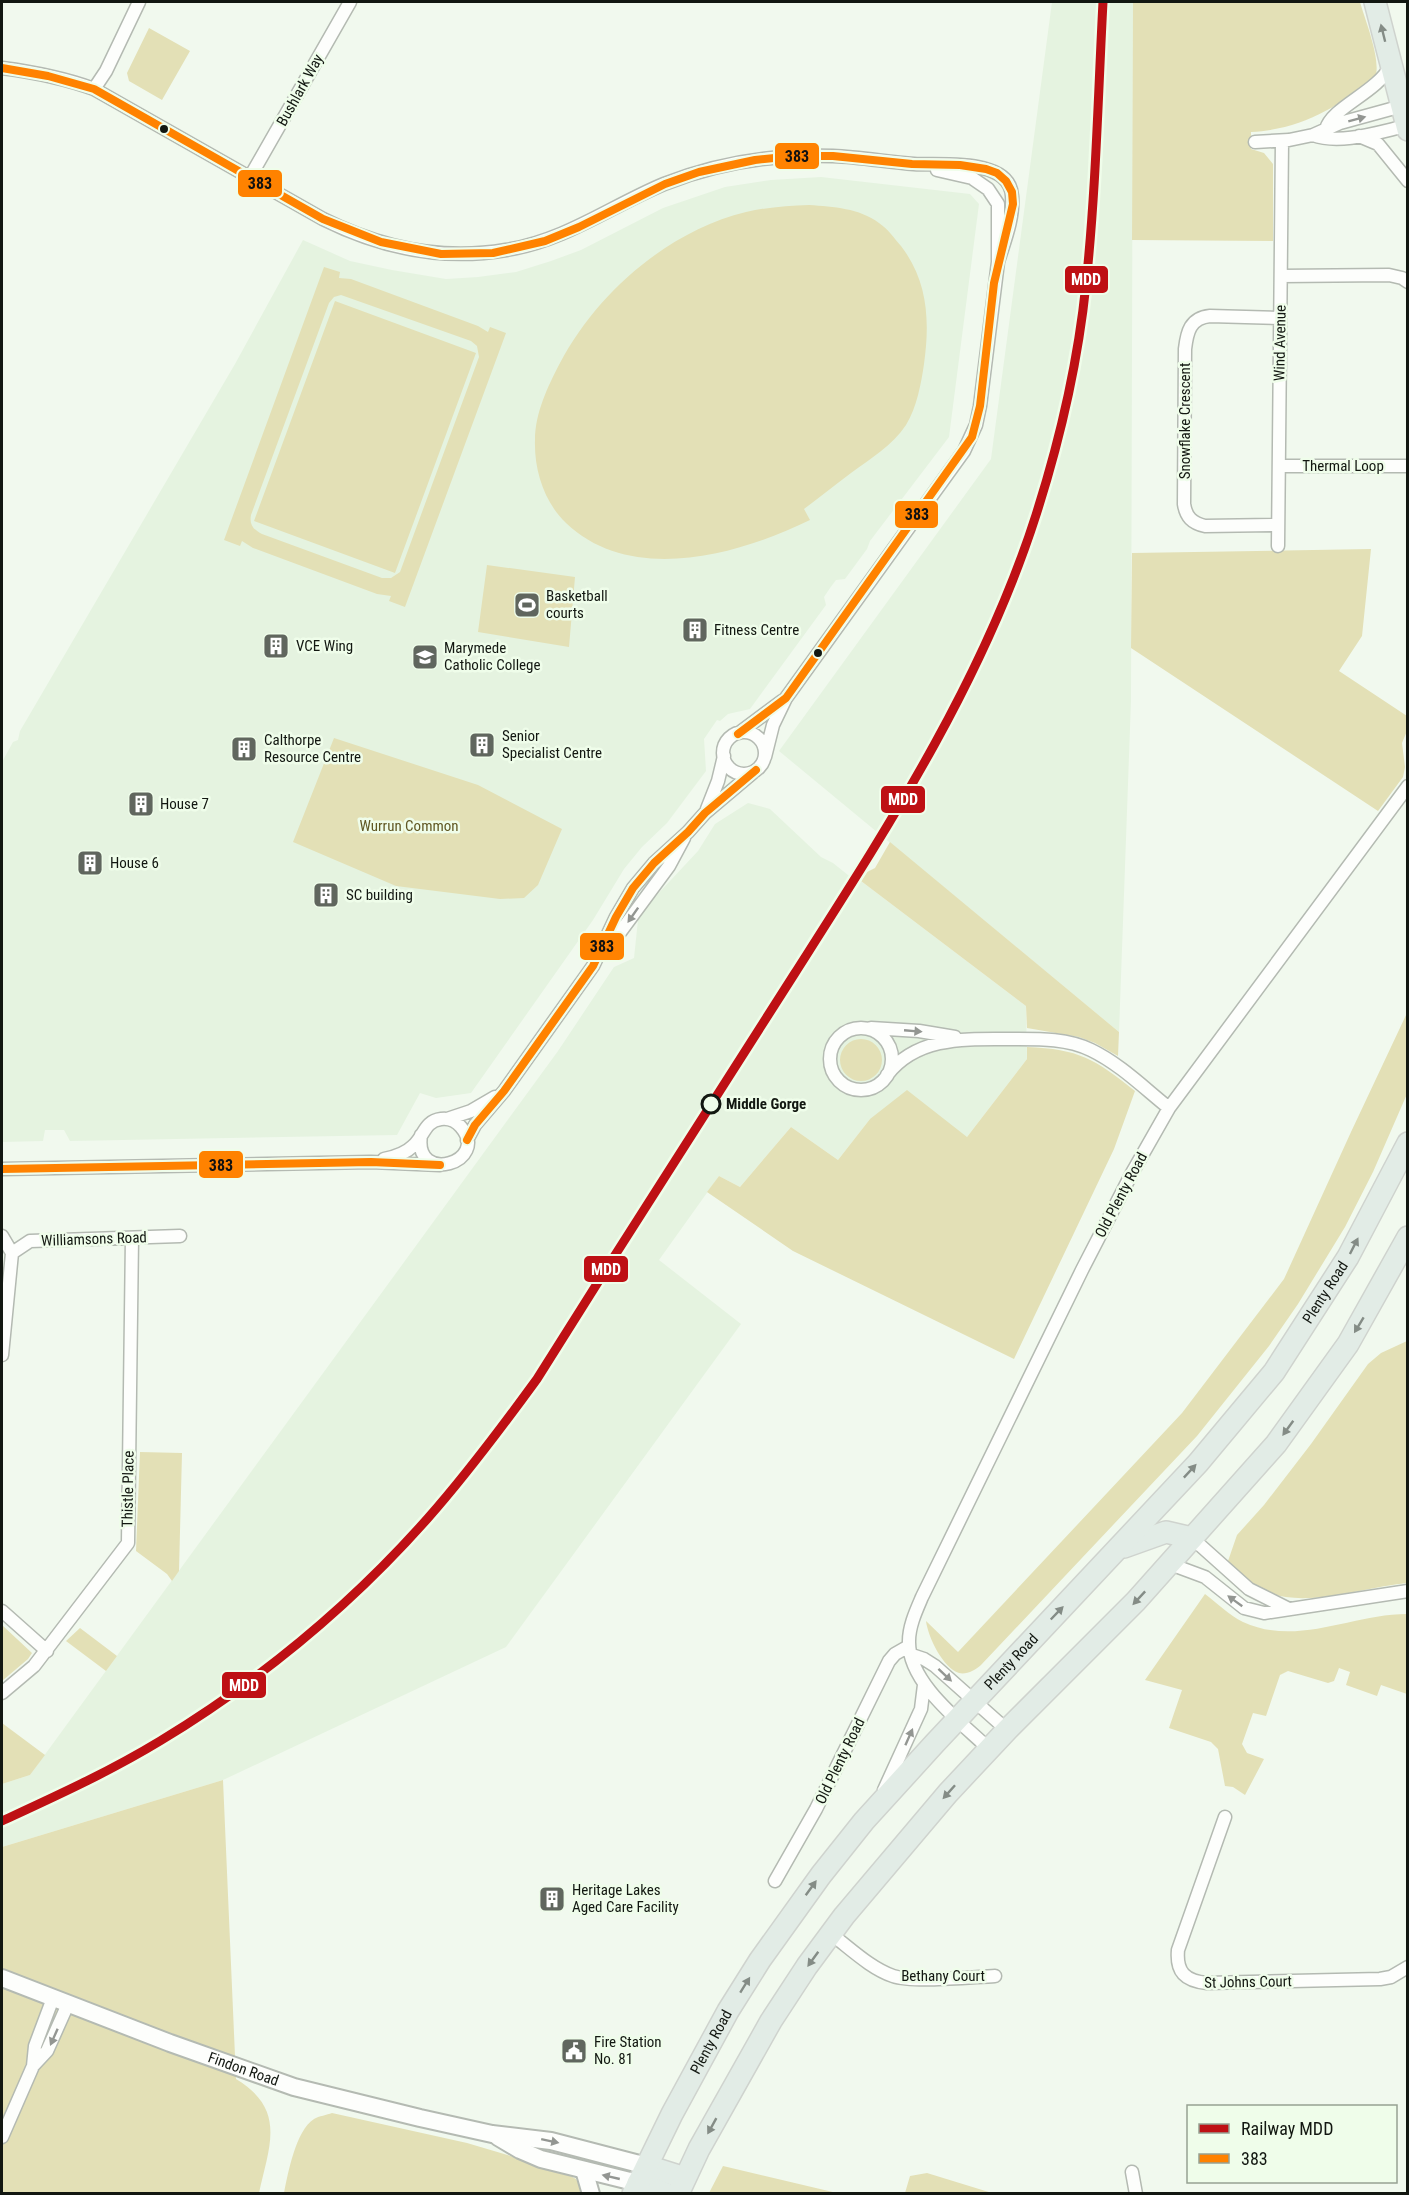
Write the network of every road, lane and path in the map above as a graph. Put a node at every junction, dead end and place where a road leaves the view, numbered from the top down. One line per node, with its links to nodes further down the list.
1 (138, 2): 6 (street)
2 (350, 2): 14 (street, Bushlark Way)
3 (1375, 2): 4 (highway, one-way to 3)
4 (1391, 65): 7 (highway); 8 (street)
5 (2, 68): 6 (street)
6 (94, 88): 14 (street)
7 (1406, 118): 8 (street, one-way to 7); 10 (street)
8 (1326, 129): 9 (street)
9 (1313, 135): 10 (street); 11 (street)
10 (1356, 136): 15 (street)
11 (1282, 141): 12 (street); 17 (street, Wind Avenue)
12 (1255, 142)
13 (914, 164): 14 (street); 16 (street); 16 (street)
14 (250, 177)
15 (1407, 181)
16 (998, 262): 24 (street)
17 (1281, 276): 18 (street); 19 (street, Wind Avenue)
18 (1407, 282)
19 (1280, 318): 20 (street, Wind Avenue); 22 (street, Snowflake Crescent)
20 (1279, 466): 21 (street, Thermal Loop); 22 (street, Wind Avenue)
21 (1407, 466)
22 (1278, 525): 23 (street, Wind Avenue)
23 (1278, 546)
24 (786, 698): 25 (street); 27 (street)
25 (738, 734): 26 (street); 27 (street)
26 (724, 756): 28 (street); 30 (street)
27 (765, 757): 28 (street)
28 (756, 770): 30 (street)
29 (1407, 786): 37 (street, Old Plenty Road)
30 (705, 813): 31 (street)
31 (685, 837): 32 (street, one-way to 32); 32 (street)
32 (593, 966): 36 (street)
33 (864, 1027): 34 (street, one-way to 34); 35 (street); 35 (street)
34 (962, 1039): 35 (street); 37 (street)
35 (887, 1075)
36 (504, 1090): 38 (street); 40 (street)
37 (1169, 1108): 58 (street, Old Plenty Road)
38 (447, 1119): 39 (street); 40 (street)
39 (421, 1136): 42 (street); 43 (street)
40 (467, 1140): 43 (street)
41 (1407, 1143): 52 (highway, Plenty Road, one-way to 41)
42 (371, 1162): 43 (street); 44 (street)
43 (440, 1165)
44 (2, 1169)
45 (2, 1236): 49 (street)
46 (180, 1236): 48 (street, Williamsons Road)
47 (1407, 1237): 51 (highway, one-way to 51)
48 (132, 1238): 49 (street, Williamsons Road); 57 (street, Thistle Place)
49 (12, 1253): 50 (street)
50 (2, 1355)
51 (1192, 1538): 52 (highway); 53 (highway); 55 (street)
52 (1118, 1549): 61 (highway, Plenty Road, one-way to 52)
53 (1170, 1564): 55 (street, one-way to 53); 63 (highway, one-way to 63)
54 (1407, 1591): 55 (street)
55 (1290, 1610)
56 (2, 1611): 57 (street)
57 (47, 1651): 60 (street, Thistle Place)
58 (911, 1651): 59 (street); 61 (street, one-way to 61); 67 (street, Old Plenty Road)
59 (924, 1685): 62 (street); 65 (street, one-way to 59)
60 (2, 1693)
61 (974, 1702): 62 (highway, Plenty Road); 63 (street)
62 (957, 1719): 64 (street); 65 (highway, Plenty Road)
63 (1007, 1730): 64 (highway)
64 (989, 1749): 68 (highway, one-way to 68)
65 (876, 1809): 77 (highway, Plenty Road, one-way to 65)
66 (1225, 1817): 69 (street, St Johns Court)
67 (775, 1881)
68 (831, 1934): 70 (street, Bethany Court); 78 (highway, one-way to 78)
69 (1407, 1967)
70 (995, 1976)
71 (2, 1978): 72 (street, Findon Road)
72 (61, 2001): 73 (street, Findon Road); 74 (street)
73 (492, 2134): 75 (street, Findon Road); 77 (street, Findon Road, one-way to 77)
74 (2, 2137)
75 (584, 2170): 77 (street, Findon Road, one-way to 75); 79 (street)
76 (1132, 2172): 81 (street)
77 (639, 2181): 78 (highway, Findon Road); 80 (highway, Findon Road)
78 (681, 2186)
79 (591, 2193)
80 (667, 2193)
81 (1136, 2193)

